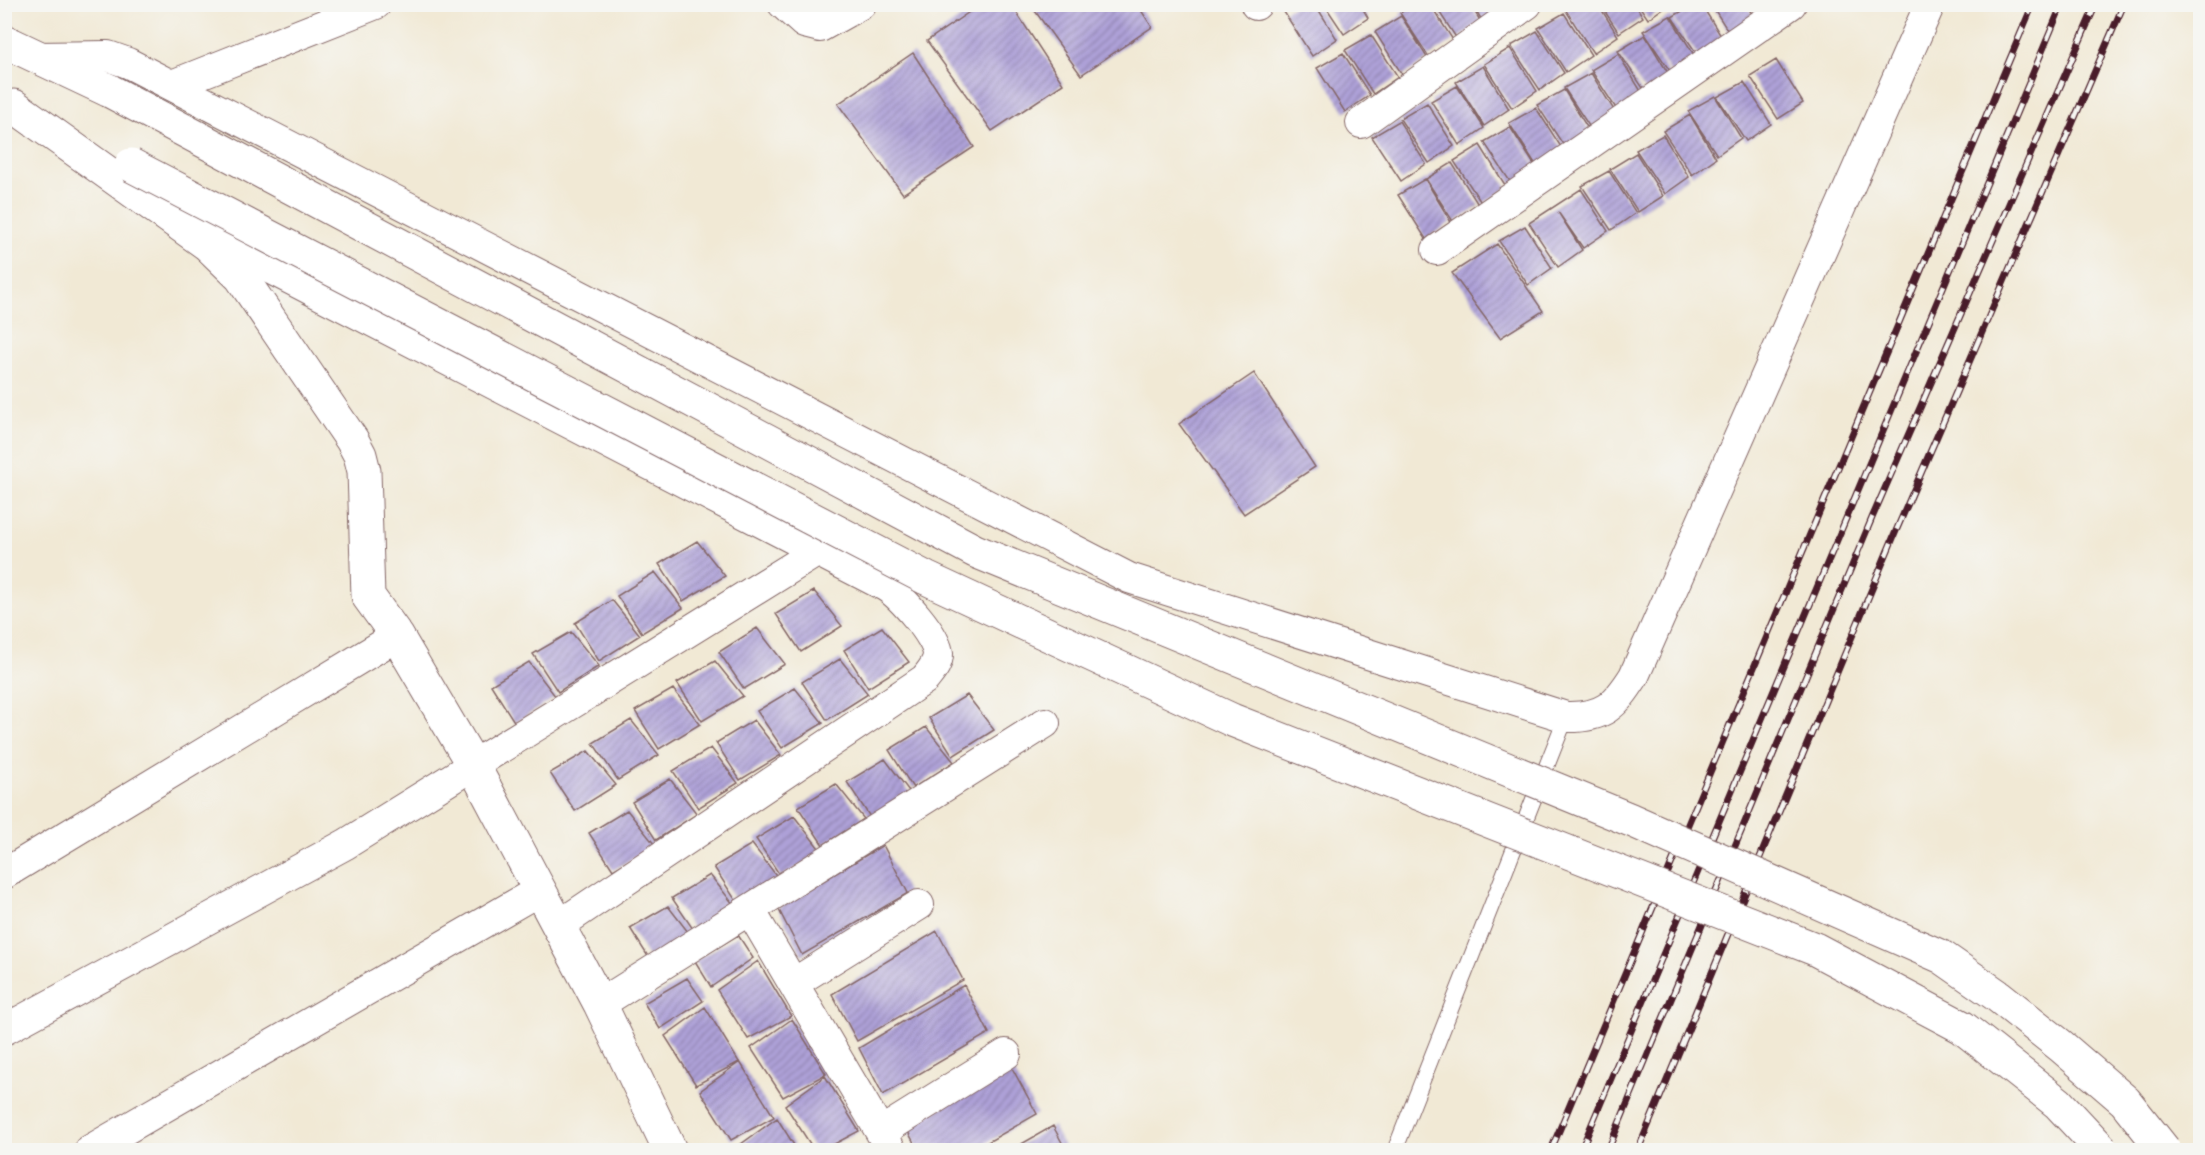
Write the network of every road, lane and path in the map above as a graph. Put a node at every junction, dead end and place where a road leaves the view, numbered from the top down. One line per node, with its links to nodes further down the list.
1 (376, 4): 9 (street)
2 (783, 4): 3 (street)
3 (861, 4)
4 (1527, 4): 11 (street)
5 (1929, 4): 16 (street)
6 (1785, 7): 13 (street)
7 (4, 41): 8 (street)
8 (37, 57): 9 (street); 33 (street, bridge)
9 (172, 85): 16 (street)
10 (9, 104): 12 (street); 32 (street, bridge)
11 (1361, 123)
12 (161, 212): 14 (street); 15 (street)
13 (1437, 250)
14 (818, 551): 18 (street); 23 (street)
15 (397, 636): 18 (street); 19 (street)
16 (1566, 717): 31 (lane)
17 (1045, 723): 22 (street)
18 (472, 765): 20 (street); 26 (street)
19 (4, 874)
20 (540, 890): 23 (street); 29 (street)
21 (919, 905): 24 (street)
22 (750, 910): 24 (street); 25 (street)
23 (558, 926): 25 (street)
24 (794, 984): 28 (street)
25 (600, 1004): 30 (street)
26 (4, 1030)
27 (1006, 1054): 28 (street)
28 (886, 1145)
29 (90, 1150)
30 (670, 1150)
31 (1395, 1150)
32 (2102, 1150)
33 (2164, 1150)

